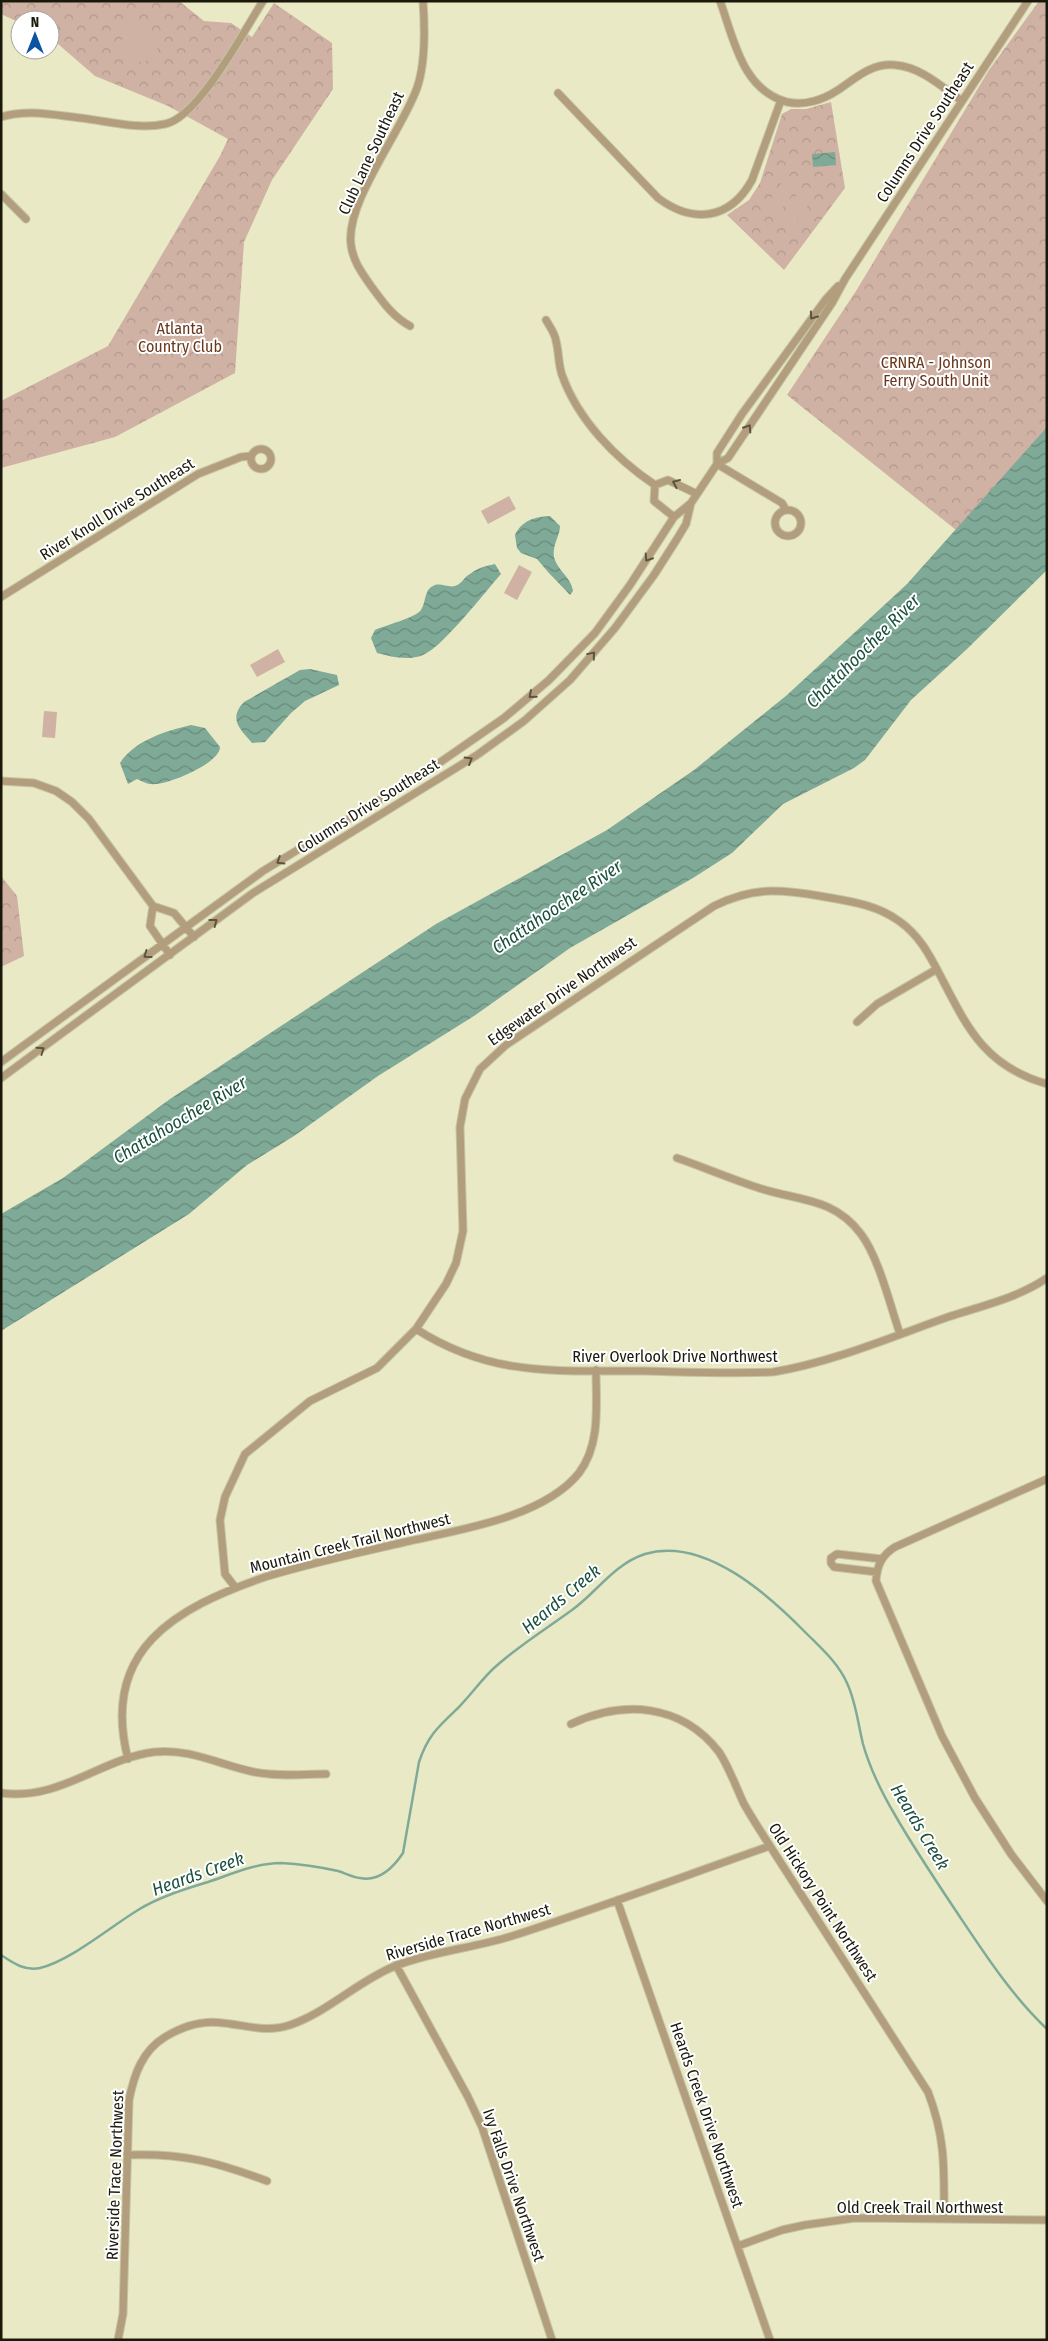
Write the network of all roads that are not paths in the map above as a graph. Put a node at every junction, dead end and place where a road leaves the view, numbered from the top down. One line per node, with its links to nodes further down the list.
1 (263, 1): 8 (street)
2 (423, 1): 13 (street, Club Lane Southeast)
3 (720, 1): 6 (street)
4 (1028, 1): 7 (street, Columns Drive Southeast)
5 (558, 93): 6 (street)
6 (781, 100): 7 (street)
7 (962, 101): 11 (street, Columns Drive Southeast)
8 (1, 117)
9 (1, 194): 10 (street)
10 (26, 220)
11 (845, 279): 15 (street, Columns Drive Southeast, one-way to 11); 15 (street, Columns Drive Southeast, one-way to 15)
12 (546, 320): 16 (street)
13 (410, 326)
14 (251, 456): 21 (street, River Knoll Drive Southeast)
15 (717, 464): 17 (street, Columns Drive Southeast); 19 (street)
16 (655, 484): 17 (street, one-way to 16); 20 (street)
17 (697, 494): 18 (street, Columns Drive Southeast)
18 (691, 503): 20 (street, Columns Drive Southeast); 25 (street, Columns Drive Southeast, one-way to 18)
19 (786, 510)
20 (674, 517): 24 (street, Columns Drive Southeast, one-way to 24)
21 (1, 597)
22 (1, 781): 23 (street)
23 (153, 906): 24 (street); 26 (street)
24 (186, 926): 25 (street); 26 (street, Columns Drive Southeast)
25 (194, 937): 27 (street, Columns Drive Southeast)
26 (162, 944): 27 (street); 30 (street, Columns Drive Southeast, one-way to 30)
27 (170, 955): 31 (street, Columns Drive Southeast, one-way to 27)
28 (937, 969): 29 (street); 32 (street, Edgewater Drive Northwest); 35 (street, Edgewater Drive Northwest)
29 (857, 1022)
30 (1, 1062)
31 (1, 1078)
32 (1047, 1084)
33 (677, 1158): 36 (street)
34 (1047, 1278): 36 (street, River Overlook Drive Northwest)
35 (416, 1329): 37 (street, River Overlook Drive Northwest); 41 (street, Edgewater Drive Northwest)
36 (900, 1334): 37 (street, River Overlook Drive Northwest)
37 (596, 1370): 41 (street, Mountain Creek Trail Northwest)
38 (1047, 1479): 39 (street)
39 (882, 1559): 40 (street); 40 (street)
40 (877, 1572): 48 (street)
41 (235, 1587): 43 (street, Mountain Creek Trail Northwest)
42 (571, 1724): 46 (street, Old Hickory Point Northwest)
43 (128, 1759): 44 (street); 45 (street)
44 (326, 1774)
45 (1, 1793)
46 (770, 1846): 47 (street, Riverside Trace Northwest); 52 (street, Old Hickory Point Northwest)
47 (617, 1900): 49 (street, Riverside Trace Northwest); 54 (street, Heards Creek Drive Northwest)
48 (1047, 1901)
49 (396, 1965): 50 (street, Riverside Trace Northwest); 56 (street, Ivy Falls Drive Northwest)
50 (127, 2155): 51 (street); 55 (street, Riverside Trace Northwest)
51 (268, 2181)
52 (944, 2219): 53 (street, Old Creek Trail Northwest); 54 (street, Old Creek Trail Northwest)
53 (1047, 2220)
54 (738, 2246): 57 (street, Heards Creek Drive Northwest)
55 (118, 2340)
56 (552, 2340)
57 (770, 2340)

